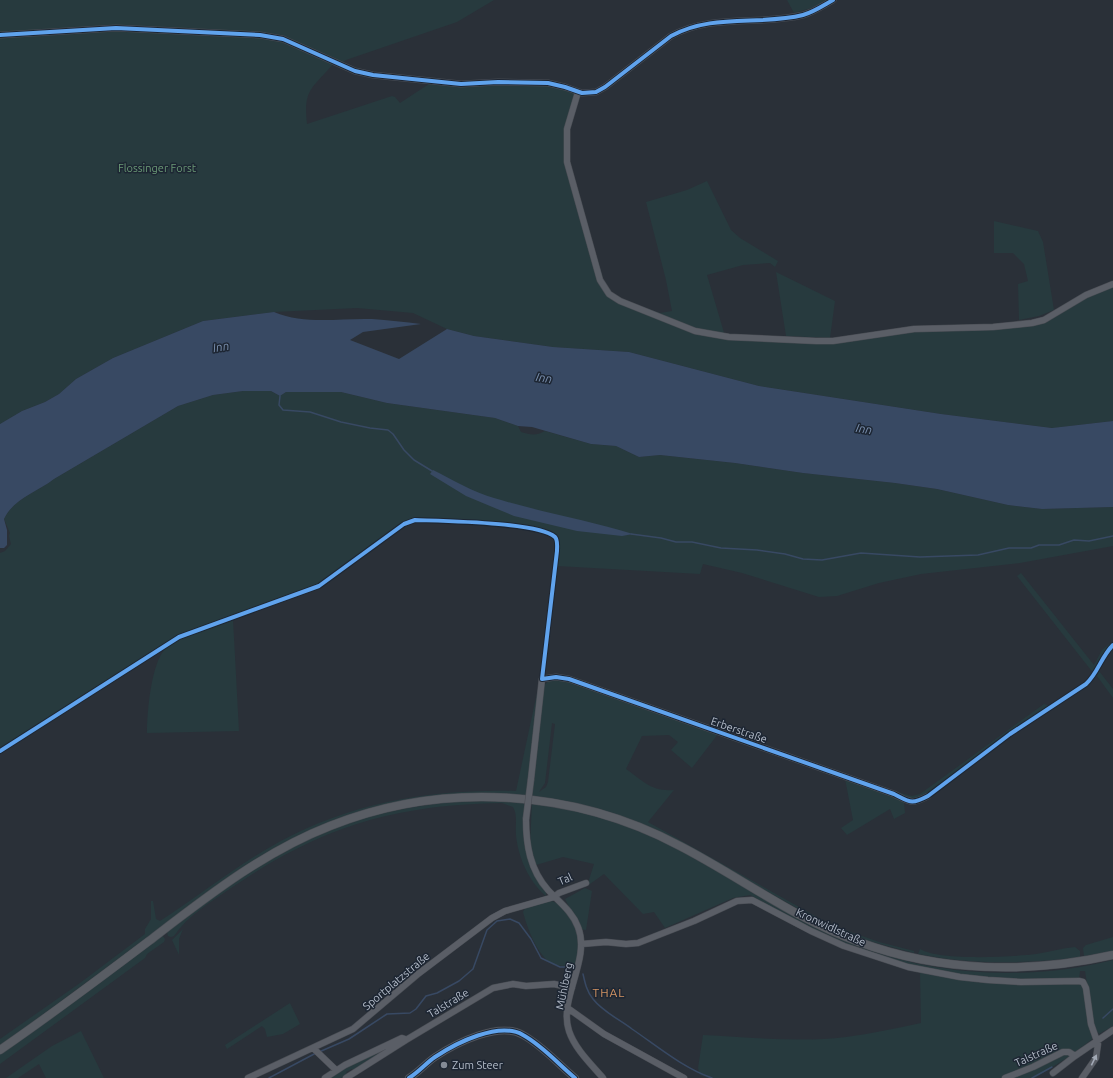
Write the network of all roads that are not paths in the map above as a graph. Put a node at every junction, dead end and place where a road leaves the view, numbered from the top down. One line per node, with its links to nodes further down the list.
1 (833, 0): 3 (street)
2 (0, 35): 3 (street)
3 (578, 92): 4 (street)
4 (1113, 284)
5 (542, 679): 6 (street, Erberstraße); 8 (street, Mühlberg, bridge)
6 (928, 796)
7 (586, 882): 8 (street, Tal)
8 (554, 897): 9 (street, Mühlberg); 16 (street, Sportplatzstraße)
9 (582, 944): 11 (street, Mühlberg); 14 (street, Kronwidlstraße)
10 (1113, 955): 17 (main road)
11 (572, 988): 12 (street, Mühlberg); 15 (street, Talstraße)
12 (569, 1009): 26 (street, Mühlberg); 27 (street)
13 (1113, 1030): 14 (street, Talstraße)
14 (1098, 1039): 18 (street, Talstraße); 29 (street, one-way to 14)
15 (406, 1040): 19 (street); 23 (street, Talstraße)
16 (314, 1049): 19 (street); 21 (street, Sportplatzstraße)
17 (0, 1050)
18 (1074, 1056): 20 (street, Talstraße); 28 (street, Talstraße)
19 (336, 1070): 22 (street)
20 (1053, 1073)
21 (248, 1078)
22 (325, 1078)
23 (346, 1078)
24 (409, 1078): 25 (street)
25 (575, 1078)
26 (603, 1078)
27 (684, 1078)
28 (1005, 1078)
29 (1082, 1078)

